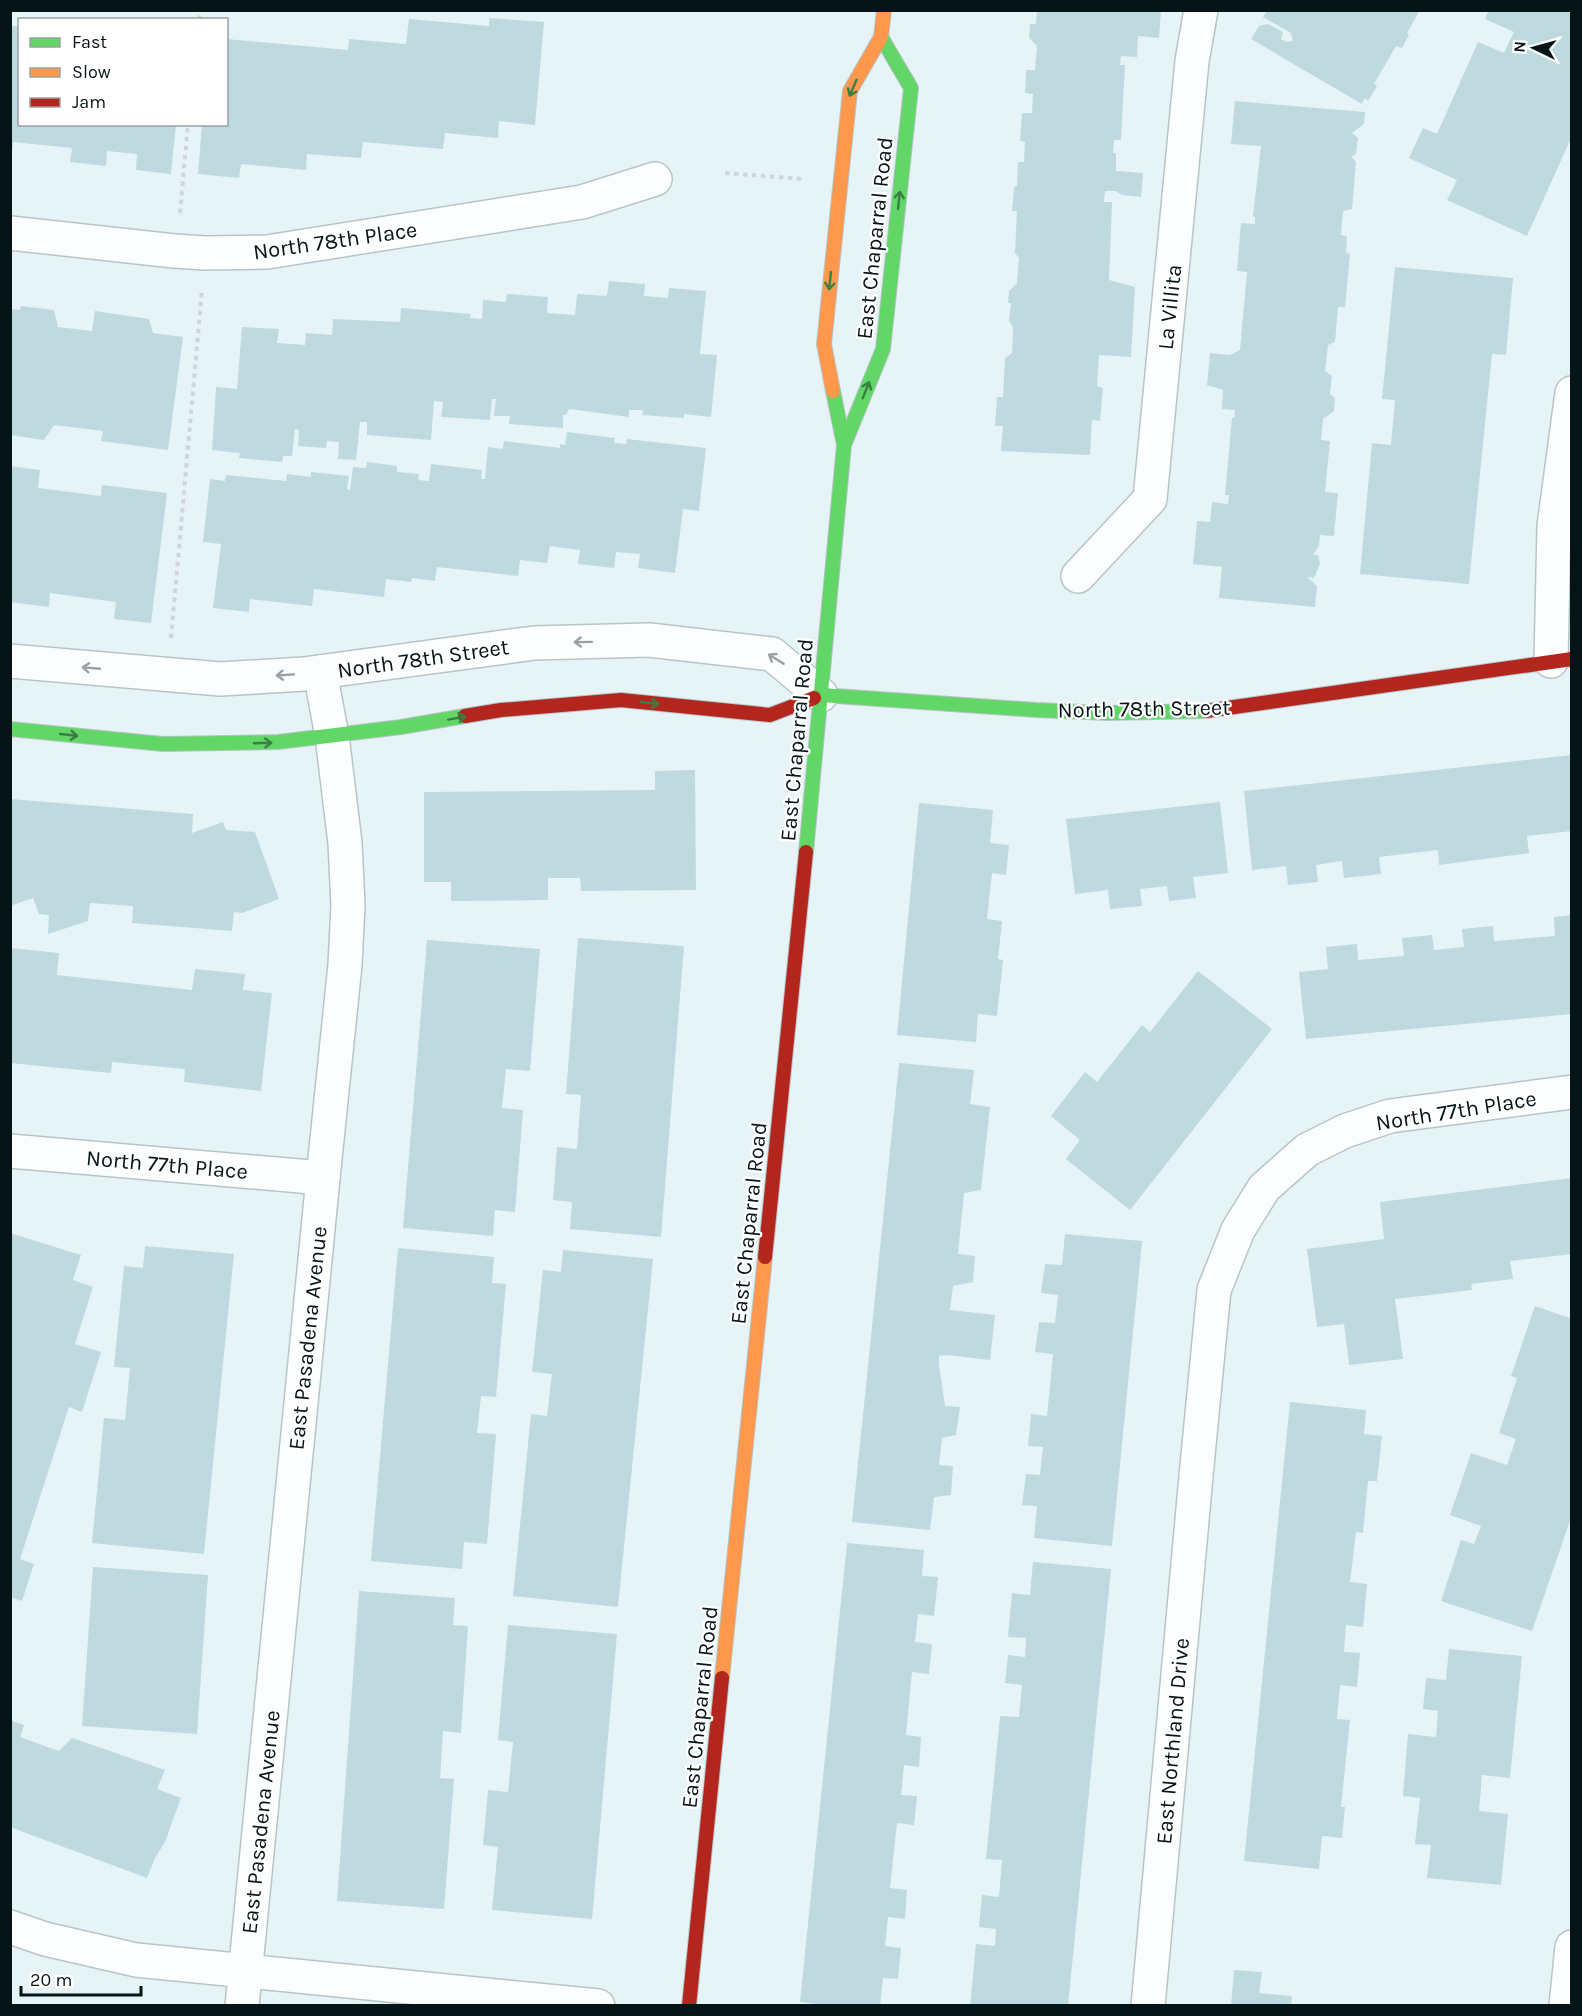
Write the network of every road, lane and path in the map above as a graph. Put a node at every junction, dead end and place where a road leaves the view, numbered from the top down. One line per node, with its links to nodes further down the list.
1 (884, 10): 3 (main road, East Chaparral Road)
2 (1201, 10): 12 (street, La Villita)
3 (881, 37): 11 (main road, East Chaparral Road, one-way to 11); 11 (main road, East Chaparral Road, one-way to 3)
4 (188, 126): 9 (path)
5 (725, 173): 7 (path)
6 (655, 179): 9 (street, North 78th Place)
7 (798, 179)
8 (10, 234): 9 (street, North 78th Place)
9 (189, 252): 13 (path)
10 (1572, 393): 14 (street)
11 (844, 445): 17 (main road, East Chaparral Road)
12 (1078, 576)
13 (171, 640)
14 (1561, 660): 17 (main road, North 78th Street)
15 (10, 661): 16 (street, North 78th Street, one-way to 15)
16 (320, 672): 17 (street, North 78th Street, one-way to 16); 19 (street, East Pasadena Avenue)
17 (821, 695): 19 (main road, North 78th Street, one-way to 17); 29 (main road, East Chaparral Road)
18 (10, 729): 19 (main road, North 78th Street, one-way to 19)
19 (332, 736): 22 (street, East Pasadena Avenue)
20 (1572, 1092): 23 (street, North 77th Place)
21 (10, 1151): 22 (street, North 77th Place)
22 (323, 1178): 26 (street, East Pasadena Avenue)
23 (1196, 1476): 30 (street, East Northland Drive)
24 (10, 1928): 26 (street)
25 (1572, 1947): 31 (street)
26 (245, 1972): 27 (street, East Pasadena Avenue); 28 (street)
27 (242, 2006)
28 (598, 2006)
29 (689, 2006)
30 (1148, 2006)
31 (1566, 2006)

